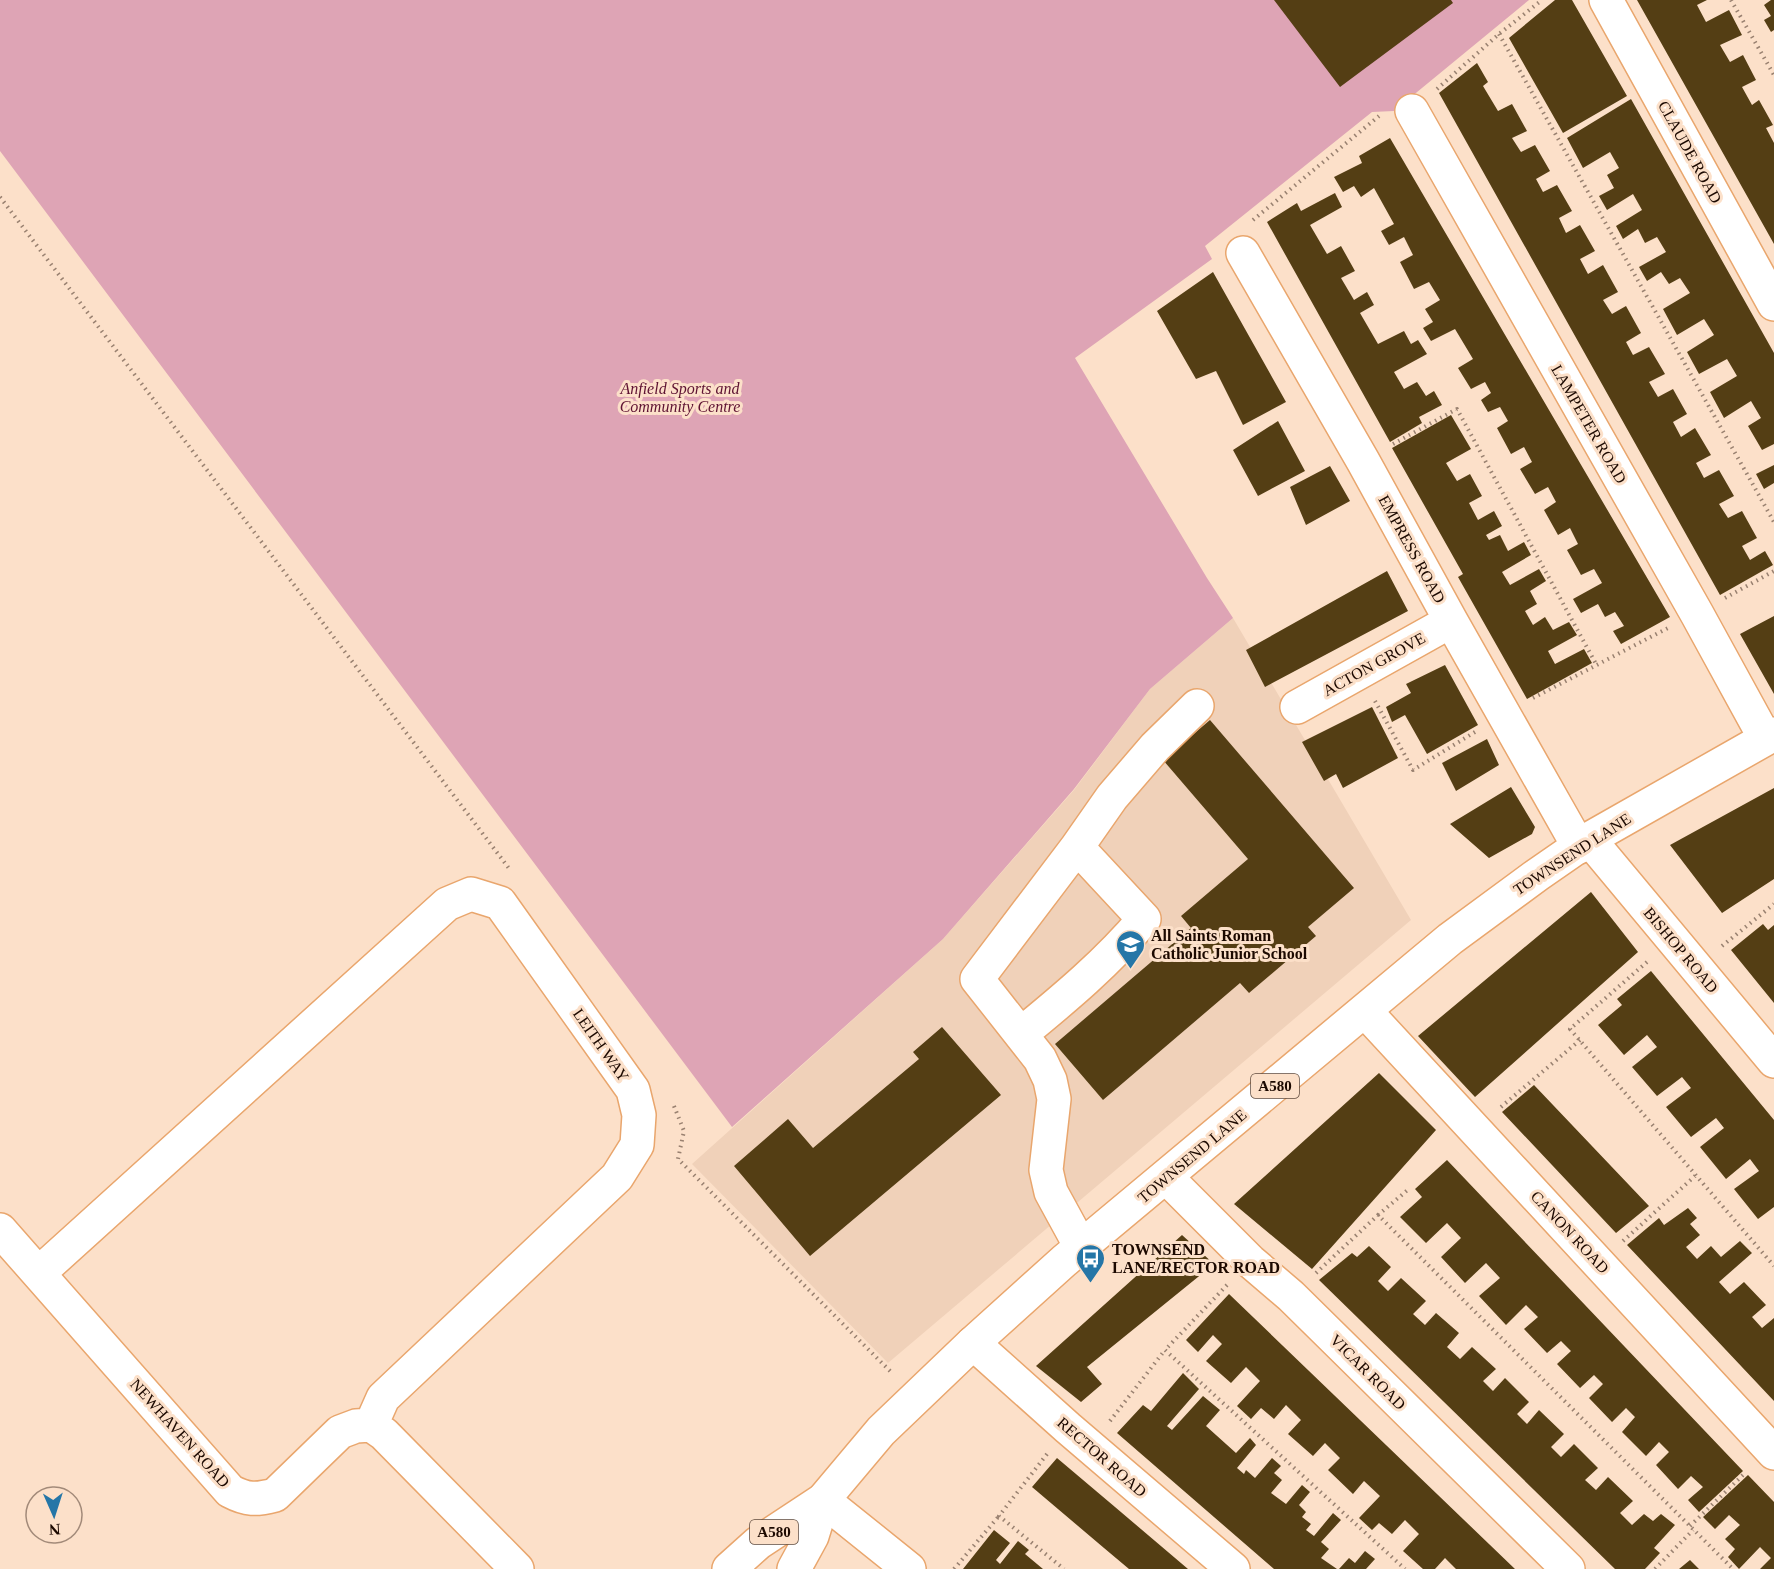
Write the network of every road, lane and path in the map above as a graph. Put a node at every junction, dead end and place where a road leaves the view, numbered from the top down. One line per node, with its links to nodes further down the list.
1 (1606, 0): 8 (street, CLAUDE ROAD)
2 (1731, 0): 4 (path)
3 (1499, 34): 10 (path)
4 (1774, 75)
5 (1412, 111): 12 (street, LAMPETER ROAD)
6 (0, 197): 22 (path)
7 (1243, 253): 9 (street, EMPRESS ROAD)
8 (1774, 304)
9 (1363, 461): 13 (street, EMPRESS ROAD); 14 (path)
10 (1774, 522)
11 (1774, 571): 12 (path)
12 (1697, 614): 14 (path); 19 (street, LAMPETER ROAD)
13 (1451, 621): 15 (street, ACTON GROVE); 18 (street, EMPRESS ROAD)
14 (1596, 664): 18 (path)
15 (1359, 672): 17 (street, ACTON GROVE); 18 (path)
16 (1197, 706): 21 (street)
17 (1297, 707)
18 (1505, 714): 20 (street, EMPRESS ROAD)
19 (1769, 736): 20 (street, TOWNSEND LANE / A580)
20 (1584, 843): 24 (street, BISHOP ROAD); 26 (street, TOWNSEND LANE / A580)
21 (1077, 847): 27 (street); 27 (street)
22 (515, 876)
23 (1774, 904): 25 (path)
24 (1672, 940): 25 (street, BISHOP ROAD); 28 (path)
25 (1696, 967): 29 (street, BISHOP ROAD)
26 (1365, 1011): 31 (street, CANON ROAD); 33 (street, TOWNSEND LANE / A580)
27 (1021, 1034): 37 (street)
28 (1580, 1040): 31 (path); 32 (path)
29 (1774, 1061)
30 (671, 1098): 45 (path)
31 (1475, 1130): 39 (street, CANON ROAD)
32 (1696, 1175): 39 (path); 40 (path)
33 (1166, 1177): 37 (street, TOWNSEND LANE / A580); 38 (street, VICAR ROAD)
34 (1410, 1188): 35 (path)
35 (1378, 1215): 42 (path); 51 (path)
36 (0, 1230): 41 (street, NEWHAVEN ROAD)
37 (1081, 1247): 43 (street, TOWNSEND LANE / A580)
38 (1250, 1261): 42 (street, VICAR ROAD); 44 (path)
39 (1599, 1263): 48 (street, CANON ROAD)
40 (1774, 1266)
41 (39, 1273): 46 (street, NEWHAVEN ROAD); 46 (street, LEITH WAY)
42 (1291, 1296): 60 (street, VICAR ROAD)
43 (973, 1343): 45 (street, TOWNSEND LANE / A580); 47 (street, RECTOR ROAD)
44 (1165, 1350): 47 (path); 59 (path)
45 (916, 1398): 49 (street, TOWNSEND LANE / A580)
46 (371, 1425): 52 (street)
47 (1079, 1437): 50 (path); 58 (street, RECTOR ROAD)
48 (1772, 1451): 51 (path)
49 (823, 1500): 53 (street, TOWNSEND LANE / A580); 54 (street, TOWNSEND LANE / A580); 55 (street)
50 (999, 1516): 56 (path); 57 (path)
51 (1691, 1528): 61 (path); 62 (path)
52 (517, 1569)
53 (729, 1569)
54 (794, 1569)
55 (909, 1569)
56 (954, 1569)
57 (1064, 1569)
58 (1233, 1569)
59 (1405, 1569)
60 (1568, 1569)
61 (1655, 1569)
62 (1733, 1569)

